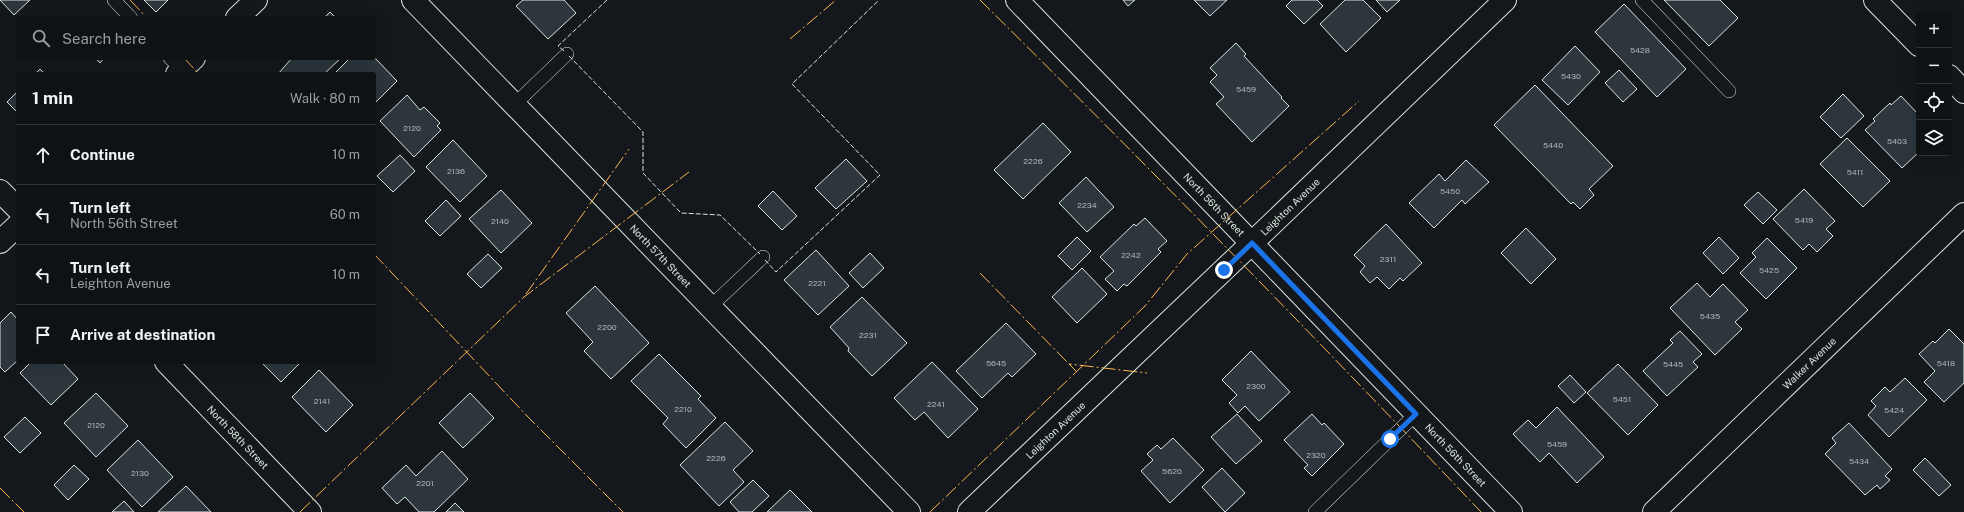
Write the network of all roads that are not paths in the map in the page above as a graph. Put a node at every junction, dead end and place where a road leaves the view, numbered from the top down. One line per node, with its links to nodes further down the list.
1 (114, 0): 8 (lane)
2 (256, 0): 9 (street)
3 (413, 0): 15 (street, North 57th Street)
4 (1017, 0): 21 (street, North 56th Street)
5 (1505, 0): 21 (street, Leighton Avenue)
6 (1642, 0): 13 (lane)
7 (1875, 0): 10 (street)
8 (129, 16)
9 (239, 16)
10 (1916, 42)
11 (567, 54): 15 (lane)
12 (1952, 79): 14 (street)
13 (1729, 91)
14 (1964, 92)
15 (514, 106): 23 (street, North 57th Street)
16 (0, 191): 17 (street)
17 (16, 208)
18 (1964, 214): 31 (street, Walker Avenue)
19 (16, 227): 20 (street)
20 (0, 242)
21 (1252, 243): 25 (street, North 56th Street); 28 (street, Leighton Avenue)
22 (763, 257): 23 (lane)
23 (710, 307): 27 (street, North 57th Street)
24 (168, 364): 26 (street, North 58th Street)
25 (1416, 414): 29 (lane); 30 (street, North 56th Street)
26 (310, 512)
27 (909, 512)
28 (969, 512)
29 (1315, 512)
30 (1511, 512)
31 (1654, 512)

